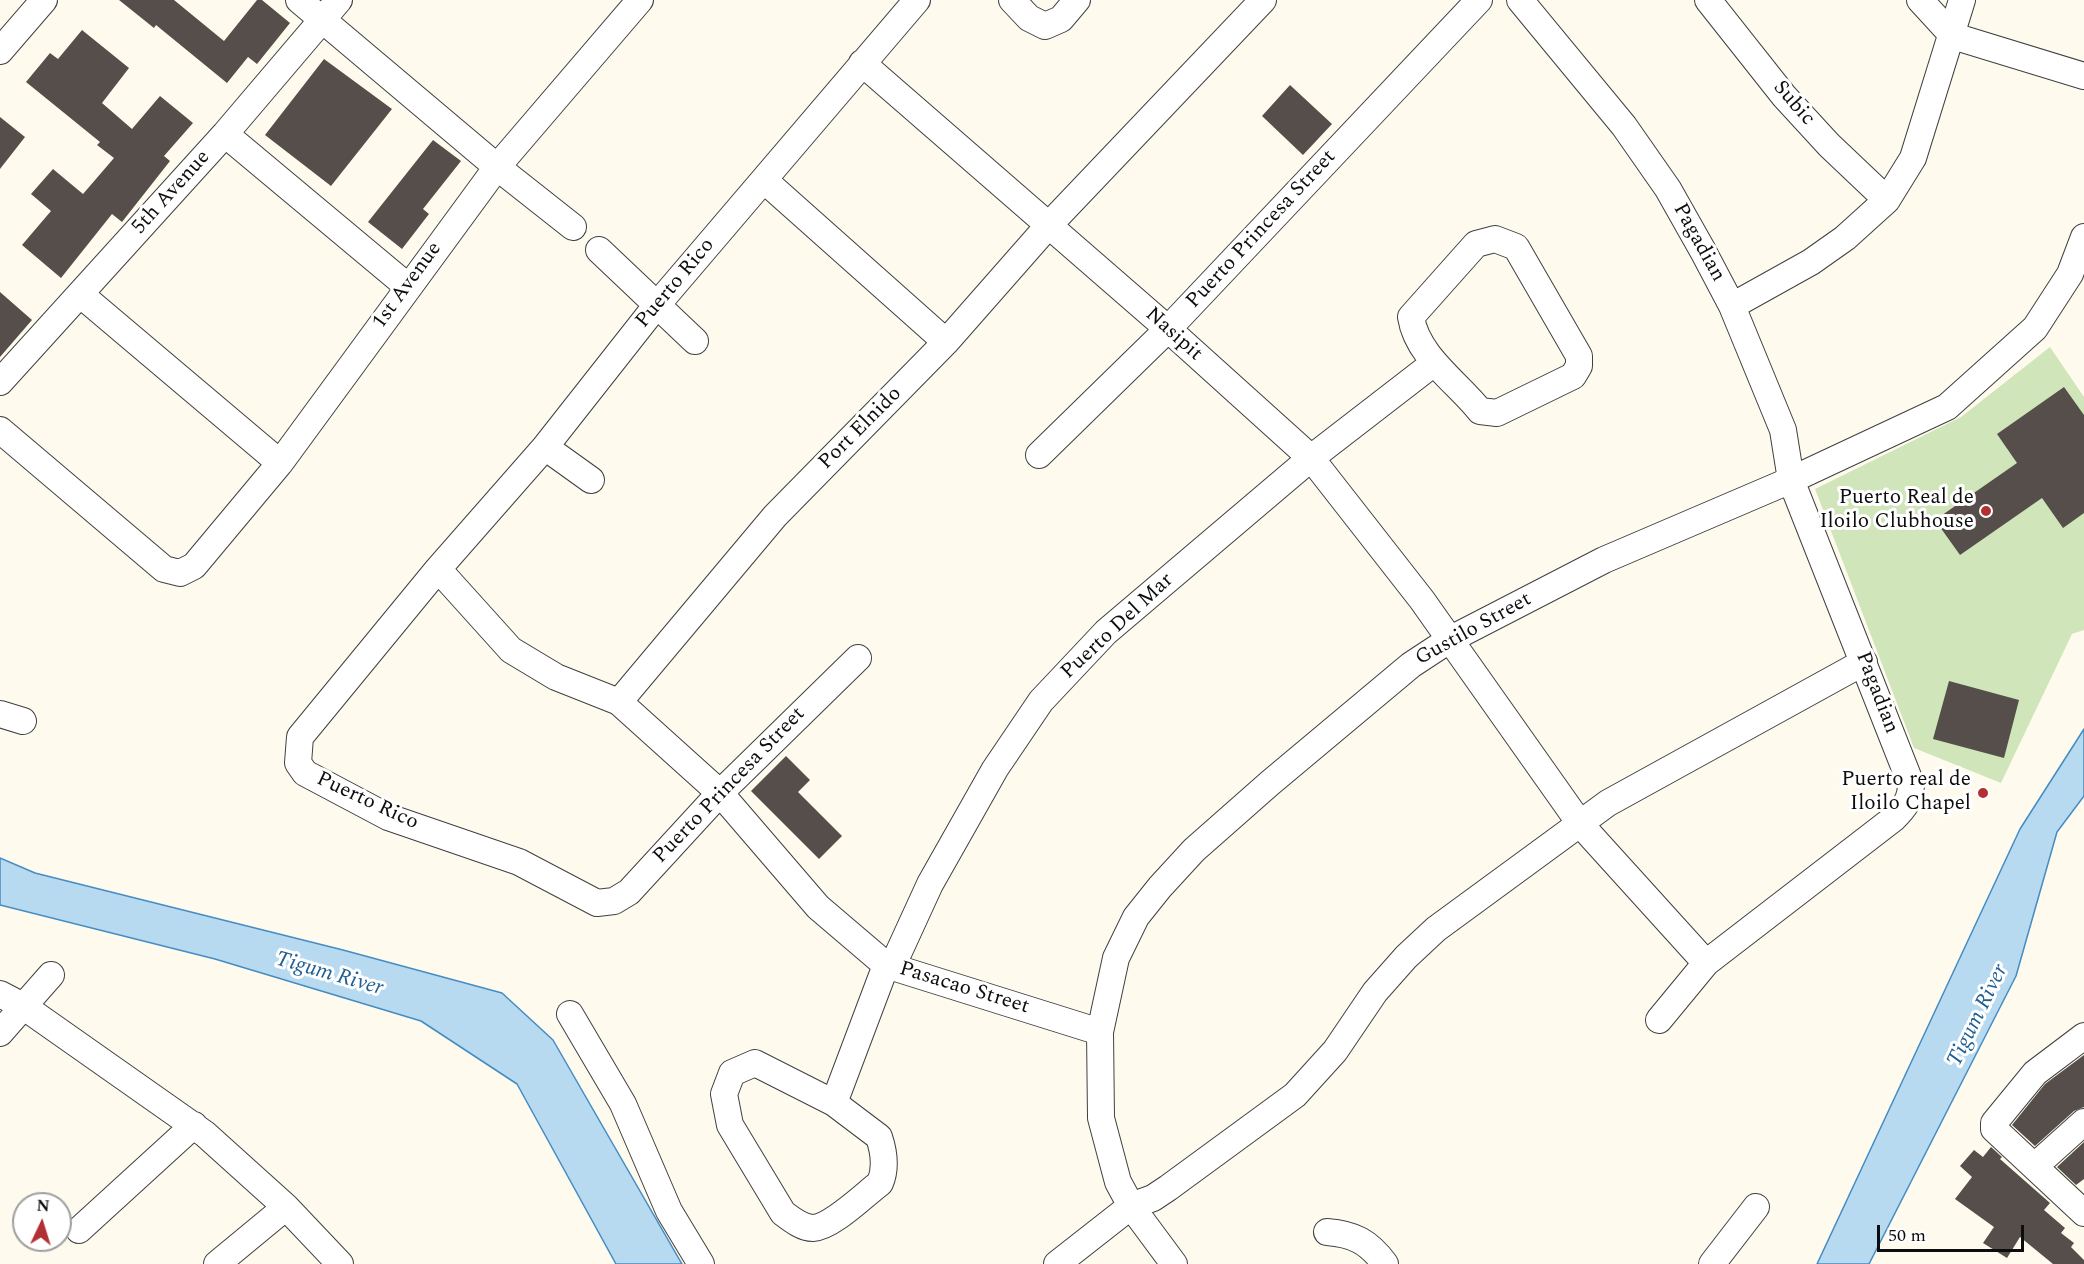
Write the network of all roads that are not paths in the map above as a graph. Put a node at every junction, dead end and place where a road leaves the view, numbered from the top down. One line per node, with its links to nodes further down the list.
1 (44, 0): 16 (street)
2 (299, 0): 14 (street)
3 (339, 0): 14 (street, 5th Avenue)
4 (640, 0): 20 (street, 1st Avenue)
5 (917, 0): 17 (street, Puerto Rico)
6 (1012, 0): 7 (street)
7 (1077, 0)
8 (1263, 0): 23 (street, Port Elnido)
9 (1479, 0): 31 (street, Puerto Princesa Street)
10 (1520, 0): 30 (street, Pagadian)
11 (1708, 0): 22 (street, Subic)
12 (1920, 0): 15 (street)
13 (1962, 0): 15 (street)
14 (322, 19): 19 (street, 5th Avenue); 20 (street)
15 (1953, 36): 18 (street); 22 (street)
16 (0, 51)
17 (862, 63): 21 (street, Puerto Rico); 23 (street, Nasipit)
18 (2084, 76)
19 (225, 134): 27 (street); 28 (street, 5th Avenue)
20 (497, 167): 24 (street); 27 (street, 1st Avenue)
21 (764, 180): 29 (street, Puerto Rico); 33 (street)
22 (1887, 200): 30 (street)
23 (1048, 226): 31 (street, Nasipit); 33 (street, Port Elnido)
24 (573, 227)
25 (2084, 237): 42 (street, Gustilo Street)
26 (599, 250): 29 (street)
27 (407, 286): 40 (street, 1st Avenue)
28 (80, 294): 35 (street, 5th Avenue); 40 (street)
29 (656, 306): 32 (street); 37 (street, Puerto Rico)
30 (1732, 306): 42 (street, Pagadian)
31 (1168, 329): 38 (street, Puerto Princesa Street); 39 (street, Nasipit)
32 (695, 341)
33 (946, 342): 47 (street, Port Elnido)
34 (1434, 363): 34 (street); 39 (street, Puerto Del Mar)
35 (0, 382)
36 (0, 430): 40 (street, 1st Avenue)
37 (545, 447): 41 (street); 43 (street, Puerto Rico)
38 (1039, 455)
39 (1311, 458): 44 (street, Nasipit); 52 (street, Puerto Del Mar)
40 (280, 463)
41 (591, 480)
42 (1791, 480): 44 (street, Gustilo Street); 46 (street, Pagadian)
43 (438, 569): 47 (street); 50 (street, Puerto Rico)
44 (1449, 640): 49 (street); 58 (street, Gustilo Street)
45 (858, 658): 48 (street, Puerto Princesa Street)
46 (1864, 662): 49 (street); 51 (street, Pagadian)
47 (619, 702): 48 (street)
48 (720, 793): 50 (street, Puerto Princesa Street); 52 (street, Pasacao Street)
49 (1581, 825): 51 (street); 65 (street)
50 (597, 903)
51 (1706, 963): 57 (street, Pagadian)
52 (889, 966): 58 (street, Pasacao Street); 61 (street, Puerto Del Mar)
53 (51, 975): 55 (street)
54 (0, 993): 55 (street)
55 (23, 1006): 59 (street); 63 (street)
56 (570, 1014): 73 (street)
57 (1659, 1020)
58 (1100, 1032): 65 (street, Gustilo Street)
59 (0, 1033)
60 (2084, 1036): 64 (street)
61 (834, 1103): 61 (street)
62 (2084, 1122): 64 (street)
63 (194, 1125): 66 (street); 69 (street)
64 (2035, 1166): 68 (street)
65 (1131, 1206): 74 (street); 75 (street, Gustilo Street)
66 (286, 1207): 71 (street); 72 (street)
67 (1756, 1207): 77 (street)
68 (2084, 1214)
69 (79, 1230)
70 (1327, 1232): 76 (street)
71 (217, 1264)
72 (340, 1264)
73 (701, 1264)
74 (1058, 1264)
75 (1174, 1264)
76 (1385, 1264)
77 (1712, 1264)

